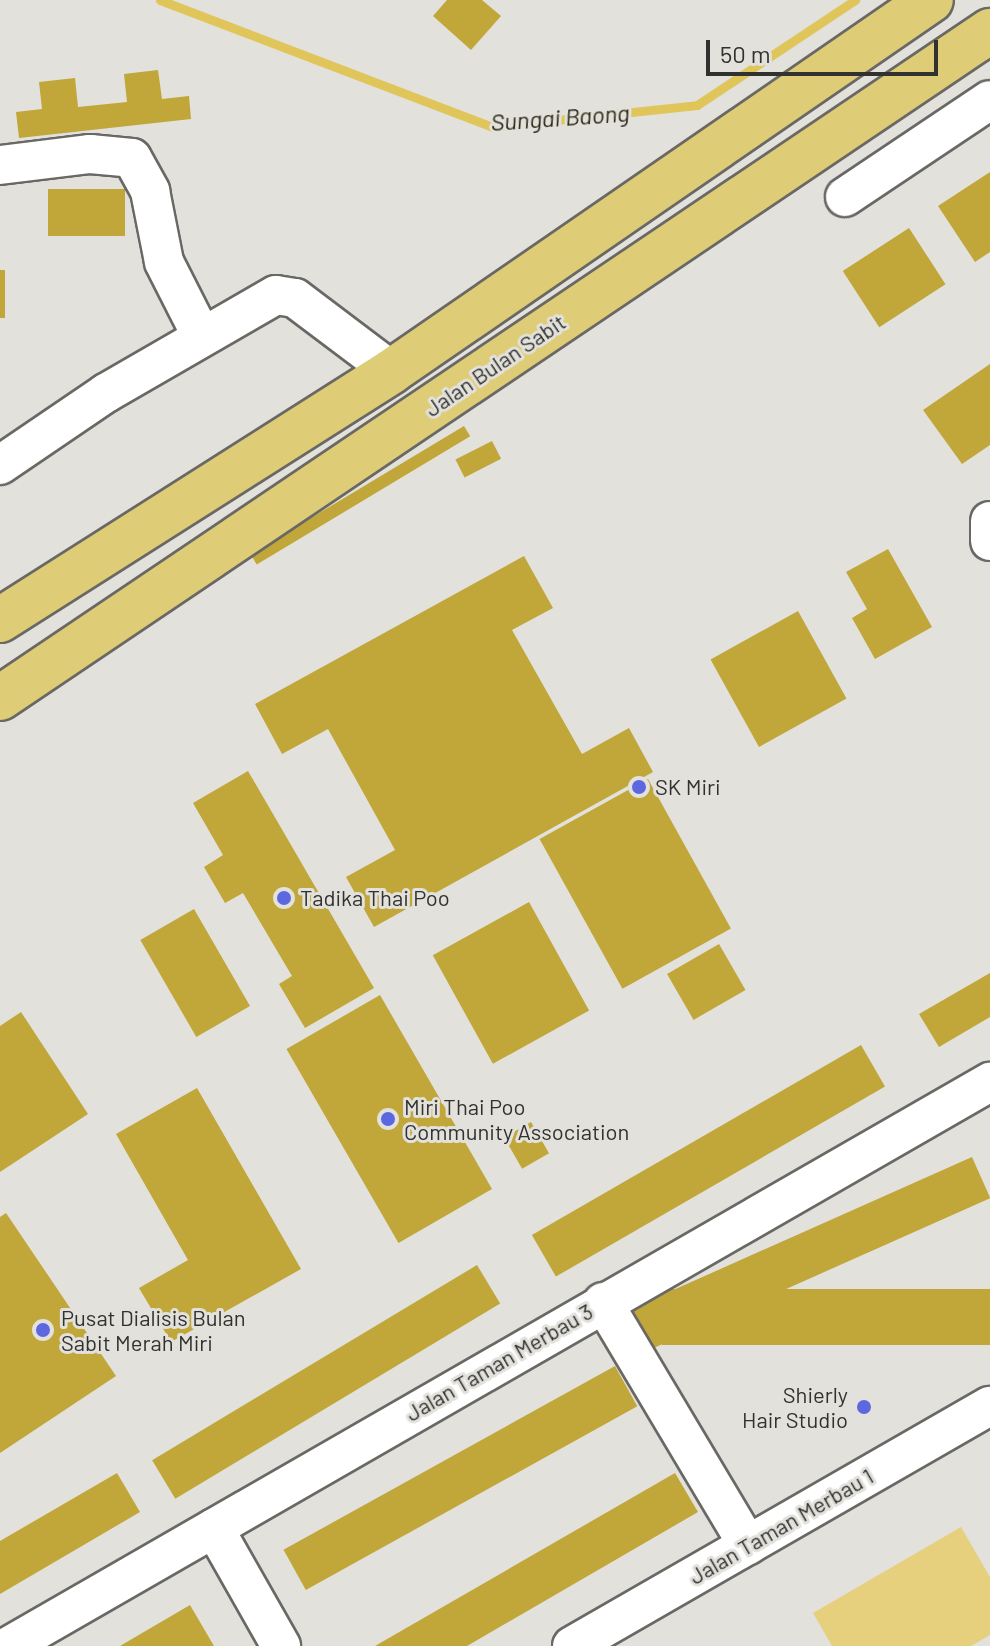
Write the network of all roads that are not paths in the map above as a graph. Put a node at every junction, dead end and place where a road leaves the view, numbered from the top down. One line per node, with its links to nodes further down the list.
1 (963, 0): 2 (main road)
2 (916, 10): 8 (main road)
3 (990, 31): 11 (main road, Jalan Bulan Sabit)
4 (990, 100): 6 (street)
5 (0, 165): 7 (street)
6 (845, 197)
7 (201, 335): 8 (street); 9 (street)
8 (392, 371): 10 (main road)
9 (1, 461)
10 (0, 620)
11 (10, 683)
12 (990, 1082): 13 (street, Jalan Taman Merbau 3)
13 (603, 1302): 15 (street, Jalan Taman Merbau 3); 16 (street)
14 (990, 1406): 16 (street, Jalan Taman Merbau 1)
15 (214, 1528): 17 (street, Jalan Taman Merbau 3); 18 (street)
16 (748, 1545): 19 (street, Jalan Taman Merbau 1)
17 (9, 1646)
18 (281, 1646)
19 (572, 1646)

